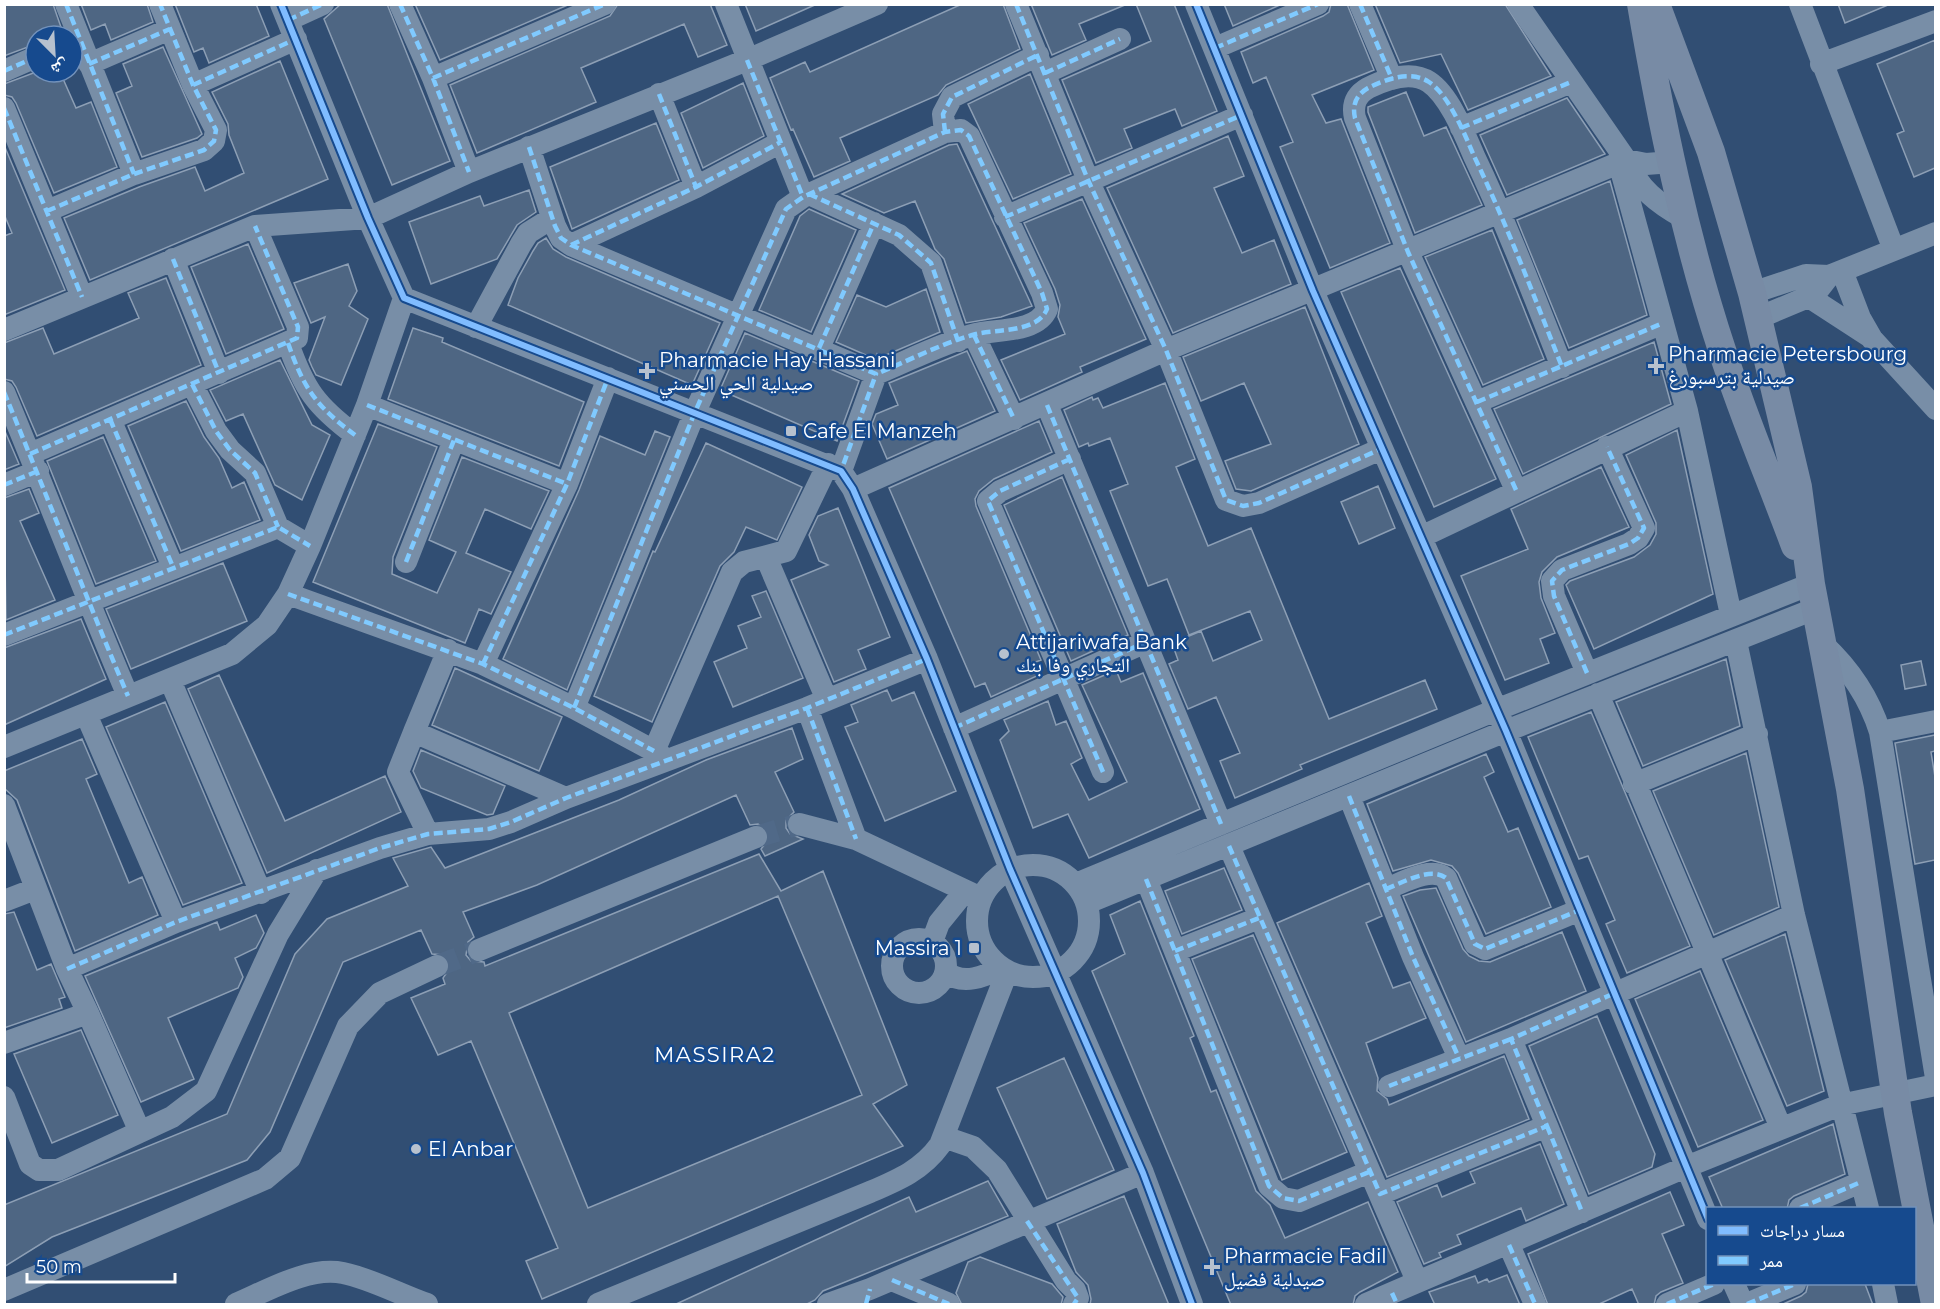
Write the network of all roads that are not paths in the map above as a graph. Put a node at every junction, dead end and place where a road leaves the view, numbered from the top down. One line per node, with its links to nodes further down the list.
1 (66, 4): 18 (street)
2 (160, 4): 19 (street)
3 (323, 4): 16 (street)
4 (400, 4): 29 (street)
5 (605, 4): 29 (street)
6 (726, 4): 23 (street)
7 (877, 4): 23 (street)
8 (1016, 4): 26 (street)
9 (1196, 4): 21 (street)
10 (1318, 4): 21 (street)
11 (1360, 4): 30 (street)
12 (1518, 4): 31 (street)
13 (1641, 4): 42 (main road)
14 (1656, 4): 40 (main road)
15 (1800, 4): 27 (street)
16 (288, 21): 32 (street); 51 (street)
17 (1935, 21): 27 (street)
18 (71, 24)
19 (170, 29): 25 (street); 32 (street)
20 (1120, 39): 26 (street)
21 (1215, 48): 35 (street)
22 (84, 55): 25 (street)
23 (747, 60): 33 (street); 38 (street)
24 (24, 62): 28 (street)
25 (89, 64): 44 (street)
26 (1041, 64): 37 (street); 45 (street)
27 (1821, 64): 58 (street)
28 (4, 71)
29 (433, 78): 43 (street)
30 (1392, 79): 36 (street); 59 (street)
31 (1571, 82): 36 (street); 41 (street)
32 (193, 85): 44 (street)
33 (659, 94): 39 (street); 46 (street)
34 (4, 108): 48 (street)
35 (1242, 115): 45 (street); 62 (street)
36 (1461, 128): 49 (street)
37 (945, 132): 47 (street); 50 (street)
38 (781, 142): 46 (street); 47 (street)
39 (529, 147): 43 (street); 52 (street)
40 (1711, 152): 42 (main road); 66 (main road)
41 (1622, 162): 42 (street); 49 (street); 53 (street); 68 (street)
42 (1672, 162): 53 (main road)
43 (469, 172): 51 (street)
44 (134, 174): 48 (street)
45 (1088, 180): 50 (street); 76 (street)
46 (696, 187): 57 (street)
47 (806, 195): 54 (street); 67 (street)
48 (46, 211): 63 (street)
49 (1501, 213): 59 (street); 77 (street)
50 (1005, 217): 72 (street)
51 (368, 218): 55 (street); 65 (street)
52 (552, 218): 57 (street); 69 (street)
53 (1684, 218): 71 (main road)
54 (874, 223): 72 (street); 75 (street)
55 (255, 226): 60 (street); 74 (street)
56 (1935, 233): 58 (street)
57 (571, 245): 67 (street)
58 (1894, 250): 61 (street)
59 (1408, 252): 62 (street); 83 (street)
60 (173, 259): 63 (street); 78 (street)
61 (1836, 273): 64 (street); 66 (street); 73 (street)
62 (1313, 291): 76 (street); 94 (street)
63 (82, 297): 70 (street)
64 (1809, 297): 66 (street); 73 (street)
65 (404, 298): 69 (street); 84 (street)
66 (1756, 312): 71 (main road); 108 (main road)
67 (736, 317): 75 (street); 88 (street)
68 (1663, 323): 77 (street); 87 (street)
69 (476, 327): 80 (street)
70 (4, 330)
71 (1716, 331): 108 (main road)
72 (966, 338): 79 (street); 90 (street)
73 (1872, 339): 86 (street)
74 (288, 343): 78 (street); 91 (street)
75 (819, 348): 79 (street)
76 (1166, 350): 85 (street); 94 (street)
77 (1562, 367): 83 (street)
78 (219, 373): 81 (street)
79 (876, 374): 97 (street)
80 (608, 378): 88 (street); 98 (street)
81 (192, 384): 89 (street); 101 (street)
82 (4, 392): 96 (street)
83 (1477, 402): 100 (street)
84 (367, 405): 91 (street); 92 (street)
85 (1047, 405): 90 (street); 95 (street)
86 (1935, 409)
87 (1687, 411): 93 (street); 110 (street)
88 (695, 412): 97 (street); 124 (street)
89 (110, 419): 96 (street); 106 (street)
90 (1014, 419): 97 (street)
91 (355, 435): 103 (street)
92 (454, 440): 98 (street); 105 (street)
93 (1607, 447): 100 (street); 118 (street)
94 (1381, 449): 102 (street)
95 (1070, 459): 113 (street); 120 (street)
96 (34, 463): 99 (street); 109 (street)
97 (841, 475): 104 (street); 116 (street)
98 (567, 484): 117 (street)
99 (4, 485)
100 (1516, 490): 102 (street)
101 (278, 527): 103 (street); 106 (street)
102 (1421, 537): 125 (street)
103 (310, 546): 107 (street)
104 (766, 557): 123 (street); 134 (street)
105 (406, 561)
106 (173, 567): 109 (street)
107 (288, 594): 115 (street); 119 (street)
108 (1814, 596): 110 (street); 112 (street); 114 (main road)
109 (88, 603): 111 (street); 122 (street)
110 (1731, 615): 118 (street)
111 (4, 635)
112 (1736, 641): 121 (street); 132 (street)
113 (1146, 642): 120 (street); 141 (street)
114 (1823, 644): 131 (street); 176 (main road)
115 (448, 650): 117 (street); 130 (street)
116 (927, 659): 123 (street); 128 (street)
117 (483, 664): 124 (street)
118 (1587, 673): 125 (street)
119 (170, 680): 122 (street); 151 (street)
120 (1063, 680): 128 (street); 135 (street)
121 (1598, 694): 129 (street); 136 (street)
122 (128, 696): 126 (street)
123 (817, 704): 134 (street); 144 (street)
124 (574, 708): 134 (street)
125 (1496, 710): 129 (street); 141 (street)
126 (86, 714): 133 (street); 158 (street)
127 (1935, 722): 131 (street)
128 (954, 728): 146 (street)
129 (1506, 731): 137 (street); 155 (street)
130 (414, 732): 138 (street); 142 (street)
131 (1880, 732): 173 (street)
132 (1757, 734): 136 (street); 156 (street)
133 (4, 747)
134 (660, 755): 138 (street)
135 (1103, 772)
136 (1634, 784): 162 (street)
137 (1349, 796): 145 (street); 150 (street)
138 (566, 798): 142 (street)
139 (4, 805): 149 (street)
140 (799, 824): 144 (street)
141 (1221, 824): 152 (street)
142 (428, 834): 147 (street)
143 (756, 837): 160 (street)
144 (856, 839): 153 (street)
145 (1229, 846): 148 (street); 157 (street)
146 (1010, 869): 152 (street); 153 (street); 167 (street)
147 (316, 870): 151 (street); 181 (street)
148 (1146, 879): 152 (street); 161 (street)
149 (35, 889): 154 (street); 164 (street)
150 (1386, 889): 155 (street); 172 (street)
151 (261, 893): 158 (street)
152 (1082, 893): 167 (street)
153 (973, 895): 159 (street); 165 (street)
154 (4, 901)
155 (1580, 910): 168 (street)
156 (1794, 915): 162 (street); 178 (street)
157 (1259, 918): 161 (street); 184 (street)
158 (176, 922): 164 (street)
159 (932, 942): 166 (street); 166 (street)
160 (479, 950)
161 (1175, 951): 184 (street)
162 (1705, 953): 168 (street); 180 (street)
163 (437, 966): 200 (street)
164 (67, 969): 169 (street)
165 (1004, 970): 166 (street); 167 (street); 182 (street)
166 (946, 972)
167 (1057, 973): 185 (street)
168 (1615, 993): 170 (street); 183 (street)
169 (88, 1013): 171 (street); 181 (street)
170 (1511, 1039): 172 (street); 179 (street)
171 (4, 1043)
172 (1459, 1058): 175 (street)
173 (1935, 1078)
174 (1935, 1085): 176 (street)
175 (1389, 1086)
176 (1896, 1092): 178 (street); 215 (main road)
177 (4, 1097): 181 (street)
178 (1840, 1105): 180 (street); 186 (street)
179 (1547, 1126): 187 (street); 190 (street)
180 (1781, 1128): 183 (street)
181 (140, 1132)
182 (944, 1137): 192 (street); 205 (street)
183 (1686, 1167): 190 (street); 191 (street)
184 (1369, 1172): 187 (street)
185 (1143, 1173): 192 (street); 209 (street)
186 (1861, 1182): 188 (street); 189 (street)
187 (1380, 1194): 195 (street)
188 (1805, 1207)
189 (1867, 1207)
190 (1582, 1212): 193 (street)
191 (1706, 1217)
192 (1027, 1221): 194 (street); 208 (street)
193 (1509, 1245): 195 (street); 211 (street)
194 (892, 1280): 201 (street); 207 (street)
195 (1417, 1281): 202 (street)
196 (1712, 1285): 212 (street)
197 (1735, 1285): 213 (street)
198 (1793, 1285): 213 (street)
199 (1883, 1285): 214 (street)
200 (4, 1290)
201 (868, 1297): 206 (street)
202 (1394, 1299): 210 (street)
203 (236, 1305): 204 (street)
204 (427, 1305)
205 (598, 1305)
206 (828, 1305)
207 (949, 1305)
208 (1074, 1305)
209 (1192, 1305)
210 (1366, 1305)
211 (1535, 1305)
212 (1667, 1305)
213 (1745, 1305)
214 (1887, 1305)
215 (1935, 1305)

